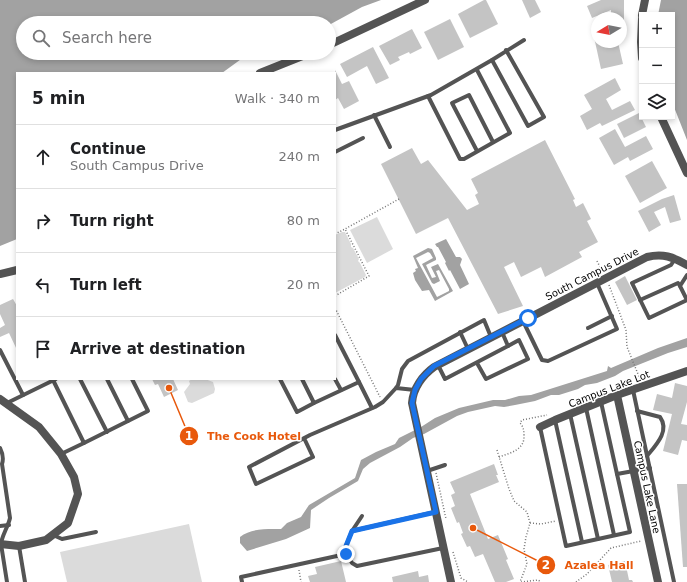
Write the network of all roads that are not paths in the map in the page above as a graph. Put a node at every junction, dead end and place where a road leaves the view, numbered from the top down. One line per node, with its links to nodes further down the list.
1 (425, 0): 5 (street)
2 (645, 0): 3 (street)
3 (643, 12)
4 (524, 40): 6 (lane)
5 (336, 42)
6 (506, 50): 8 (lane); 8 (lane)
7 (292, 60): 10 (street)
8 (492, 60): 9 (lane)
9 (477, 70): 11 (lane); 16 (lane)
10 (262, 72)
11 (428, 96): 12 (lane); 18 (lane)
12 (374, 115): 14 (lane); 17 (lane)
13 (662, 120): 20 (street)
14 (336, 130)
15 (363, 138): 19 (lane)
16 (493, 142): 18 (lane); 18 (lane)
17 (390, 147)
18 (477, 151)
19 (336, 152)
20 (687, 173)
21 (675, 258): 22 (street, South Campus Drive); 26 (street, South Campus Drive); 28 (lane)
22 (687, 265)
23 (16, 270): 24 (street)
24 (0, 274)
25 (687, 275): 27 (lane)
26 (597, 282): 29 (lane); 30 (street, South Campus Drive)
27 (680, 286): 28 (lane); 28 (lane)
28 (640, 300)
29 (612, 316): 30 (lane); 31 (lane)
30 (523, 321): 33 (street, South Campus Drive)
31 (588, 328)
32 (460, 332): 35 (lane); 37 (lane); 50 (lane)
33 (501, 332): 35 (street, South Campus Drive); 36 (lane)
34 (336, 337): 49 (lane)
35 (491, 337): 37 (street, South Campus Drive)
36 (508, 346): 39 (lane); 39 (lane)
37 (468, 349): 40 (street, South Campus Drive)
38 (0, 350): 54 (lane)
39 (477, 362): 40 (lane)
40 (438, 364): 52 (street, South Campus Drive)
41 (687, 371): 53 (street, Campus Lake Lot)
42 (55, 380): 54 (lane); 68 (lane)
43 (80, 380): 66 (lane)
44 (108, 380): 64 (lane)
45 (132, 380): 64 (lane)
46 (281, 380): 58 (lane)
47 (302, 380): 58 (lane)
48 (336, 380): 51 (lane)
49 (359, 382): 51 (lane); 59 (lane)
50 (396, 388): 52 (lane); 59 (lane)
51 (341, 390): 58 (lane)
52 (415, 390): 76 (street, South Campus Drive)
53 (633, 390): 55 (street, Campus Lake Lot); 61 (lane)
54 (23, 395): 56 (lane)
55 (617, 395): 57 (street, Campus Lake Lot); 75 (street, Campus Lake Lane)
56 (4, 401): 70 (street)
57 (602, 402): 60 (street, Campus Lake Lot); 77 (lane)
58 (314, 403)
59 (372, 408): 67 (lane)
60 (586, 408): 62 (street, Campus Lake Lot); 85 (lane)
61 (637, 411): 71 (lane); 71 (lane)
62 (570, 414): 63 (street, Campus Lake Lot); 86 (lane)
63 (554, 420): 65 (street, Campus Lake Lot); 87 (lane)
64 (128, 421): 66 (lane)
65 (540, 427): 87 (lane)
66 (106, 432): 68 (lane)
67 (304, 438): 67 (lane)
68 (84, 443): 70 (lane)
69 (0, 448): 72 (lane)
70 (61, 454): 84 (street)
71 (647, 456): 74 (lane)
72 (1, 465): 80 (lane)
73 (445, 466): 76 (lane)
74 (650, 468): 75 (lane); 97 (lane)
75 (633, 470): 77 (lane); 96 (street, Campus Lake Lane)
76 (427, 472): 78 (street, South Campus Drive)
77 (617, 474): 85 (lane)
78 (436, 512): 82 (lane); 90 (street, South Campus Drive)
79 (362, 516): 82 (lane)
80 (9, 525): 81 (lane); 88 (lane)
81 (0, 526)
82 (352, 531): 91 (lane)
83 (96, 532): 84 (lane)
84 (53, 535): 89 (street)
85 (614, 535): 86 (lane)
86 (598, 539): 87 (lane)
87 (582, 542)
88 (1, 544): 89 (street); 92 (lane)
89 (19, 546): 93 (lane)
90 (448, 548): 91 (lane); 95 (street, South Campus Drive)
91 (346, 554): 94 (lane)
92 (7, 582)
93 (25, 582)
94 (242, 582)
95 (451, 582)
96 (658, 582)
97 (674, 582)

